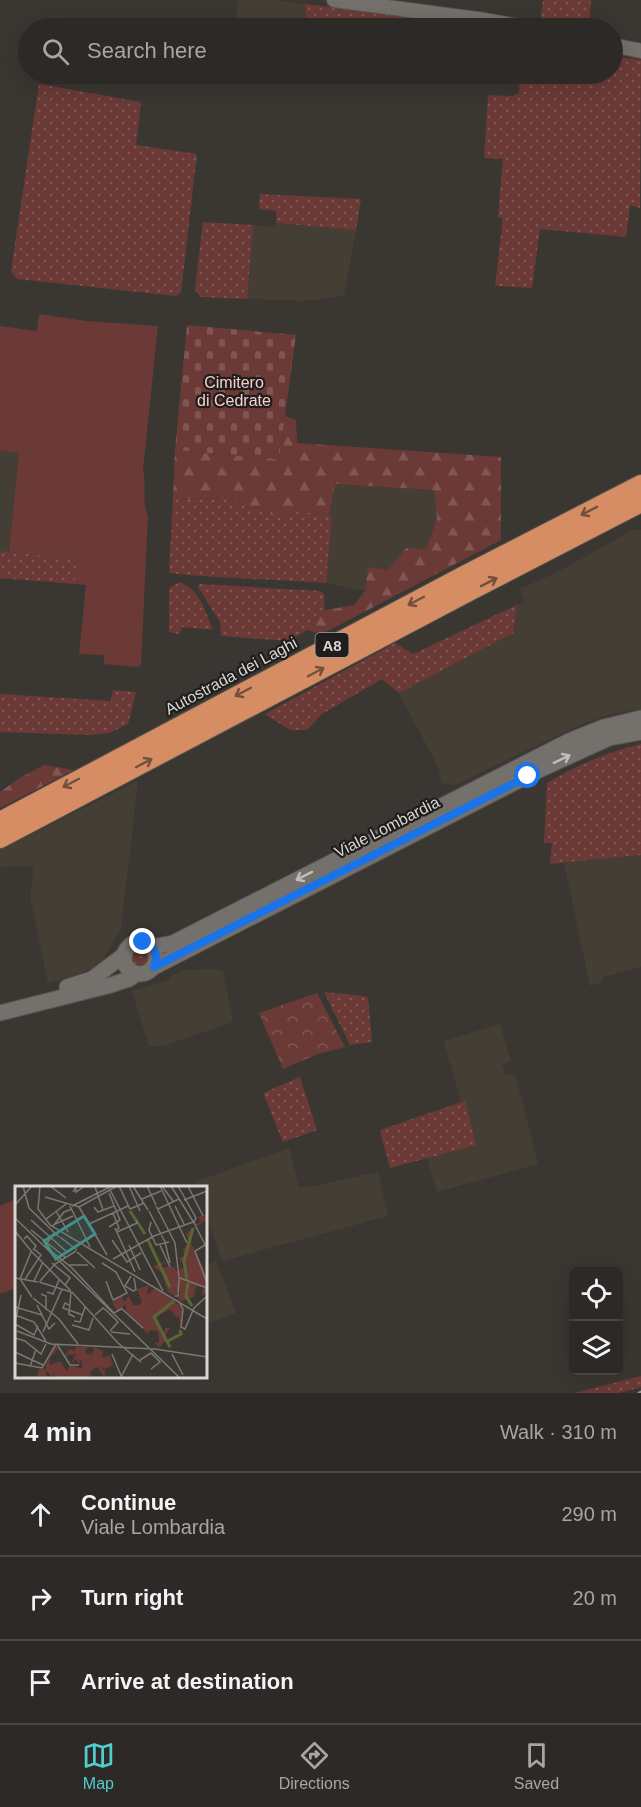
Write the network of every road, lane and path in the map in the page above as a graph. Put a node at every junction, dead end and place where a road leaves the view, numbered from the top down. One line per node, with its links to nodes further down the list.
1 (333, 0): 2 (street)
2 (469, 18)
3 (623, 47): 4 (street)
4 (641, 51)
5 (641, 484): 9 (highway, Autostrada dei Laghi / A8, one-way to 9)
6 (641, 503): 10 (highway, A8, one-way to 6)
7 (641, 718): 11 (main road, Viale Lombardia, one-way to 11)
8 (641, 732): 13 (main road, Viale Lombardia, one-way to 8)
9 (0, 821)
10 (0, 839)
11 (152, 947): 12 (main road); 13 (main road)
12 (124, 955): 14 (main road); 15 (main road)
13 (154, 967): 14 (main road)
14 (136, 974): 16 (main road)
15 (0, 1004)
16 (0, 1014)

